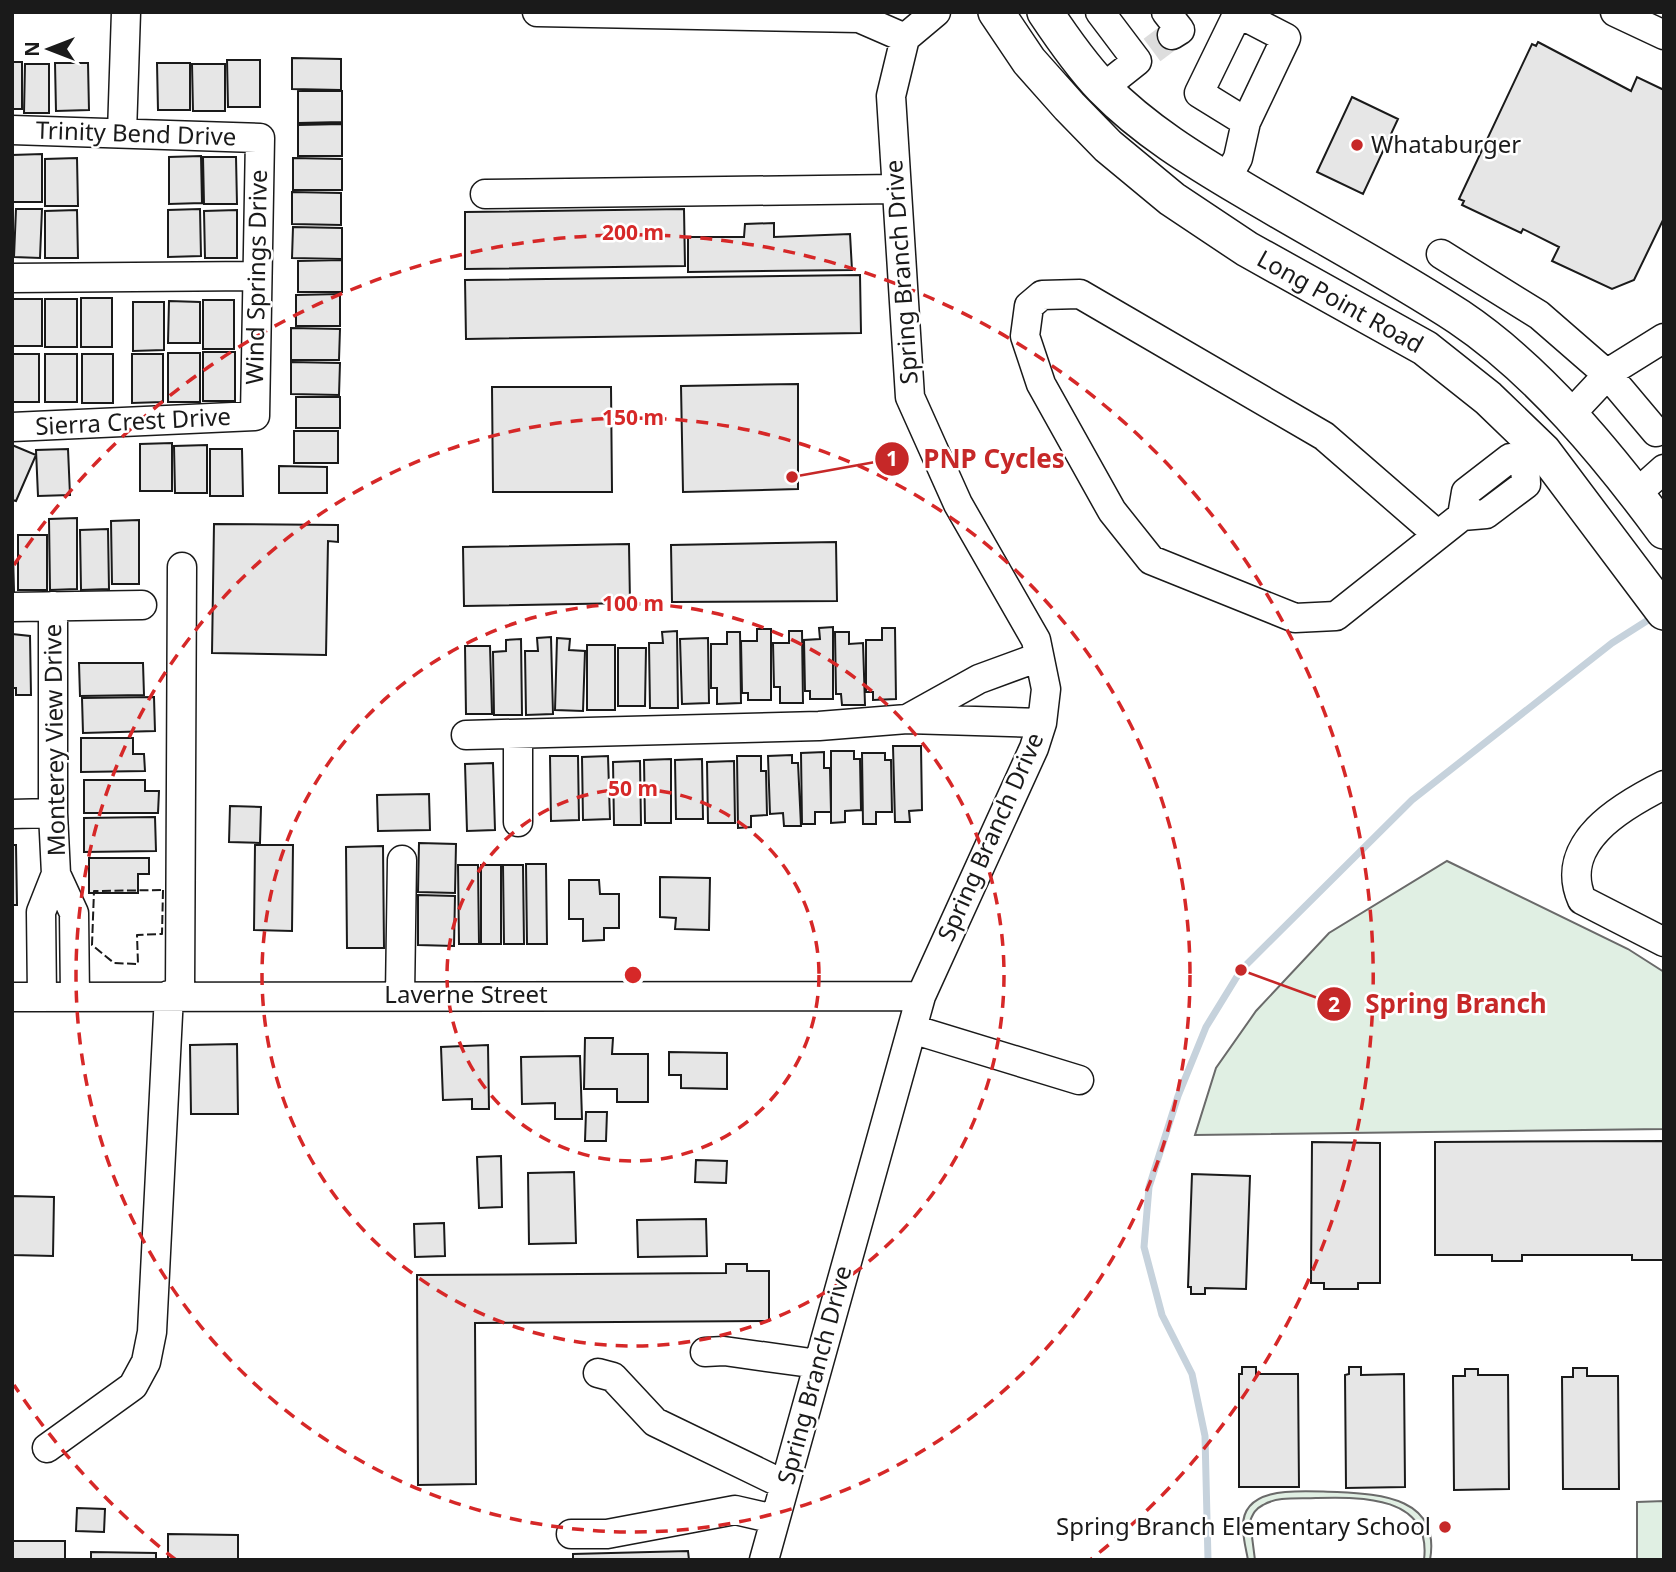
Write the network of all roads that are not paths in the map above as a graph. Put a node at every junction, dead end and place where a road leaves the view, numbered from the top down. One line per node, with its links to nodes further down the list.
1 (126, 12): 15 (street)
2 (537, 12): 10 (street)
3 (936, 12): 10 (street)
4 (996, 12): 29 (main road, Long Point Road)
5 (1045, 12): 12 (main road, Long Point Road)
6 (1100, 12): 11 (street)
7 (1615, 12): 9 (street)
8 (1238, 13): 13 (street); 13 (street)
9 (1664, 35)
10 (905, 38): 18 (street, Spring Branch Drive)
11 (1157, 40): 12 (street)
12 (1103, 88): 17 (main road, Long Point Road)
13 (1246, 122): 17 (street)
14 (12, 130): 15 (street, Trinity Bend Drive)
15 (122, 133): 16 (street, Trinity Bend Drive)
16 (260, 138): 21 (street, Wind Springs Drive)
17 (1226, 180): 26 (main road, Long Point Road)
18 (896, 189): 19 (street); 39 (street, Spring Branch Drive)
19 (485, 194)
20 (1441, 254): 24 (street)
21 (257, 276): 22 (street); 25 (street, Wind Springs Drive)
22 (12, 278)
23 (1664, 338): 24 (street)
24 (1608, 375): 26 (street); 28 (street)
25 (255, 416): 27 (street, Sierra Crest Drive)
26 (1569, 417): 29 (main road); 31 (main road, Long Point Road)
27 (12, 427)
28 (1657, 432)
29 (1534, 457): 33 (street); 38 (main road, Long Point Road)
30 (1664, 469): 31 (street)
31 (1636, 494): 32 (main road, Long Point Road)
32 (1664, 531)
33 (1438, 535): 33 (street)
34 (181, 567): 53 (street)
35 (142, 605): 36 (street)
36 (53, 606): 37 (street); 47 (street, Monterey View Drive)
37 (12, 607)
38 (1664, 612)
39 (1039, 657): 40 (street); 43 (street, Spring Branch Drive)
40 (979, 678): 41 (street); 42 (street)
41 (907, 719): 42 (street); 44 (street)
42 (980, 721): 43 (street)
43 (1042, 723): 55 (street, Spring Branch Drive)
44 (518, 734): 45 (street); 49 (street)
45 (466, 735)
46 (1664, 785): 52 (street)
47 (53, 813): 48 (street); 51 (street, Monterey View Drive)
48 (12, 814)
49 (518, 822)
50 (402, 860): 54 (street)
51 (57, 874): 57 (street, Monterey View Drive); 58 (street, Monterey View Drive)
52 (1664, 942)
53 (175, 995): 54 (street, Laverne Street); 58 (street, Laverne Street); 64 (street)
54 (400, 995): 55 (street, Laverne Street)
55 (921, 996): 59 (street, Spring Branch Drive)
56 (12, 997): 57 (street, Laverne Street)
57 (42, 997): 58 (street, Laverne Street)
58 (75, 997)
59 (912, 1029): 60 (street); 62 (street, Spring Branch Drive)
60 (1079, 1080)
61 (705, 1352): 62 (street)
62 (818, 1364): 65 (street, Spring Branch Drive)
63 (598, 1373): 65 (street)
64 (47, 1448)
65 (785, 1485): 66 (street, Spring Branch Drive)
66 (775, 1519): 67 (street); 68 (street, Spring Branch Drive)
67 (571, 1534)
68 (764, 1560)

